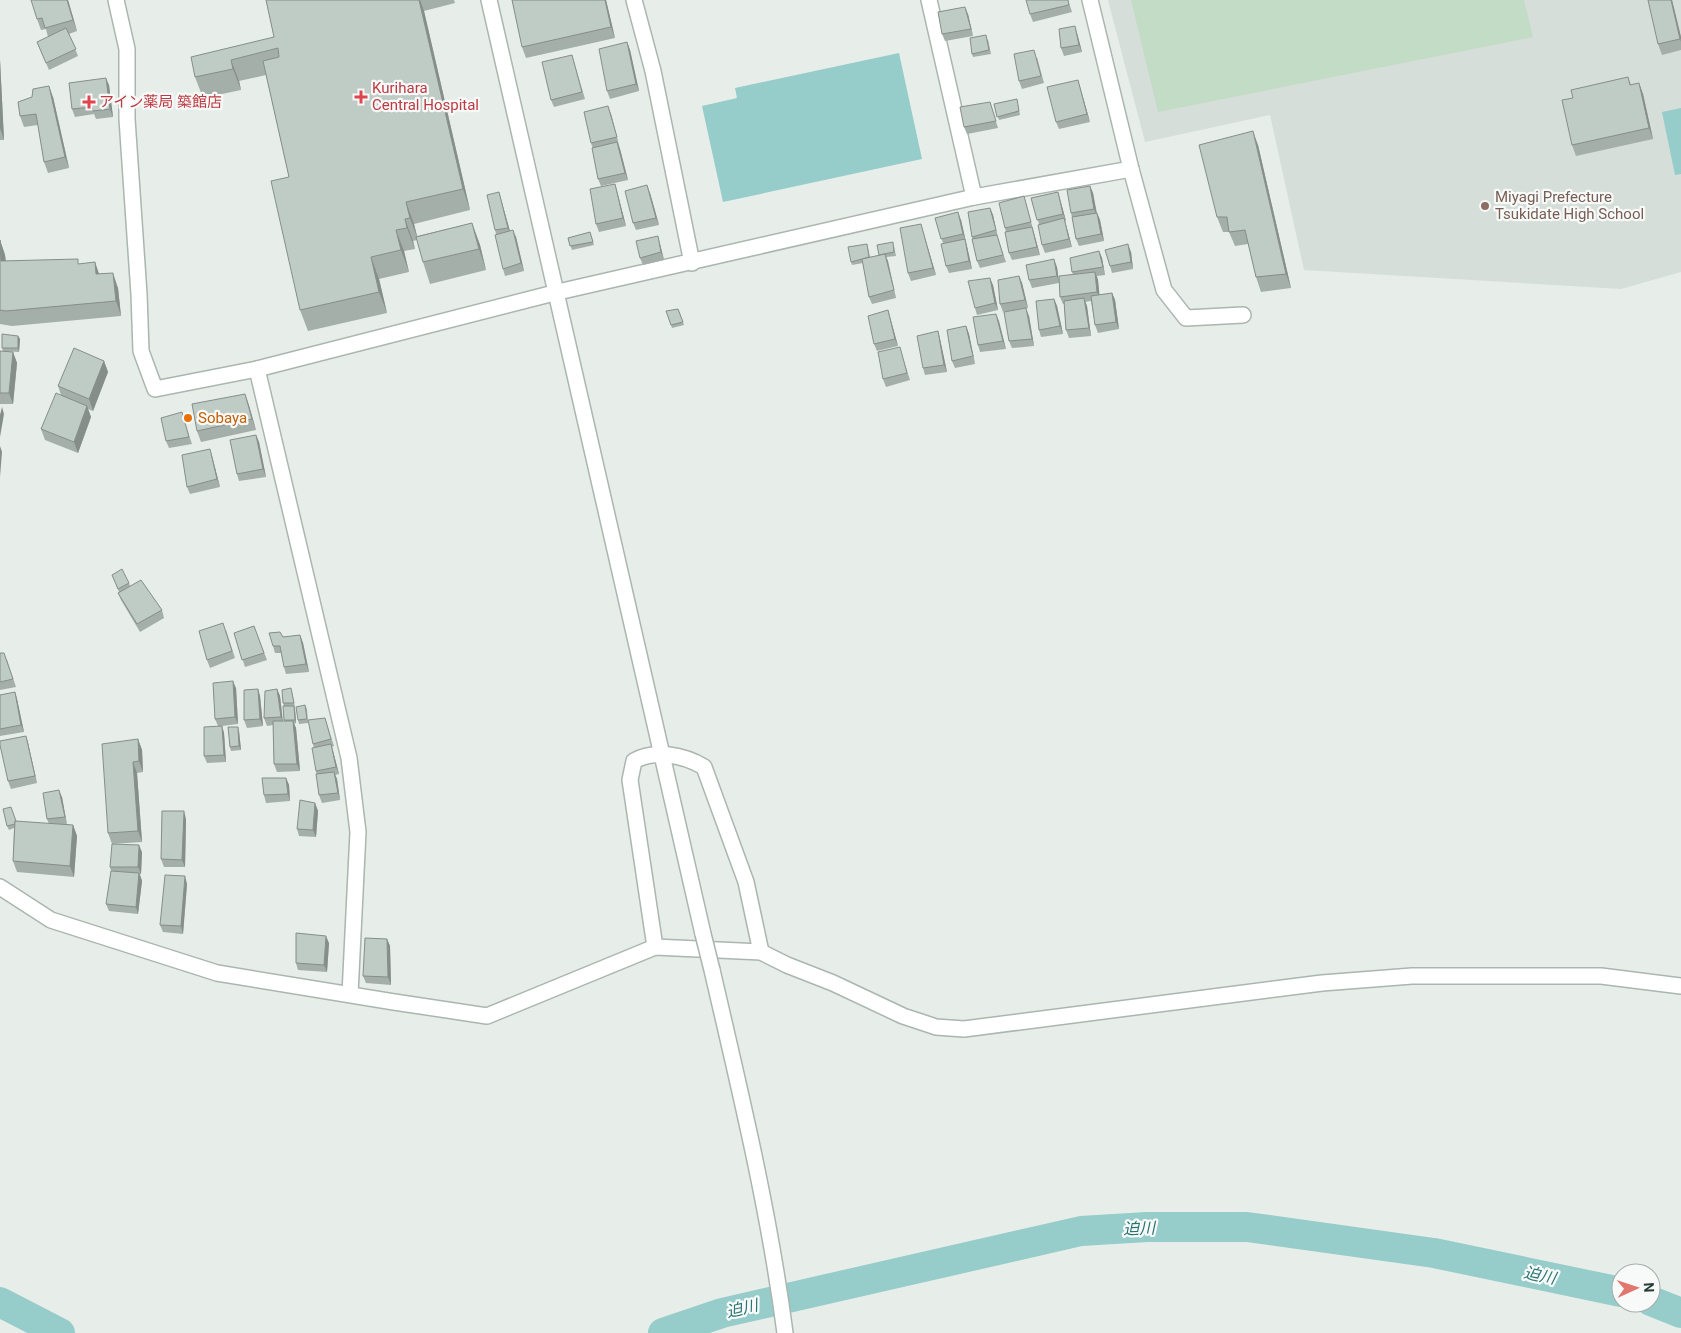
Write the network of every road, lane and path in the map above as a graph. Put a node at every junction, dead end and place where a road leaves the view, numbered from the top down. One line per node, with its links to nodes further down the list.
1 (116, 0): 11 (street)
2 (489, 0): 9 (street)
3 (634, 0): 8 (street)
4 (929, 0): 7 (street)
5 (1090, 0): 6 (street)
6 (1131, 169): 7 (street); 10 (street)
7 (974, 197): 8 (street)
8 (692, 262): 9 (street)
9 (558, 292): 11 (street); 12 (street)
10 (1243, 315)
11 (257, 369): 17 (street)
12 (663, 754): 14 (street); 15 (street); 18 (street, bridge)
13 (0, 887): 17 (street)
14 (654, 947): 15 (street); 17 (street)
15 (761, 952): 16 (street)
16 (1681, 986)
17 (350, 994)
18 (785, 1333)

